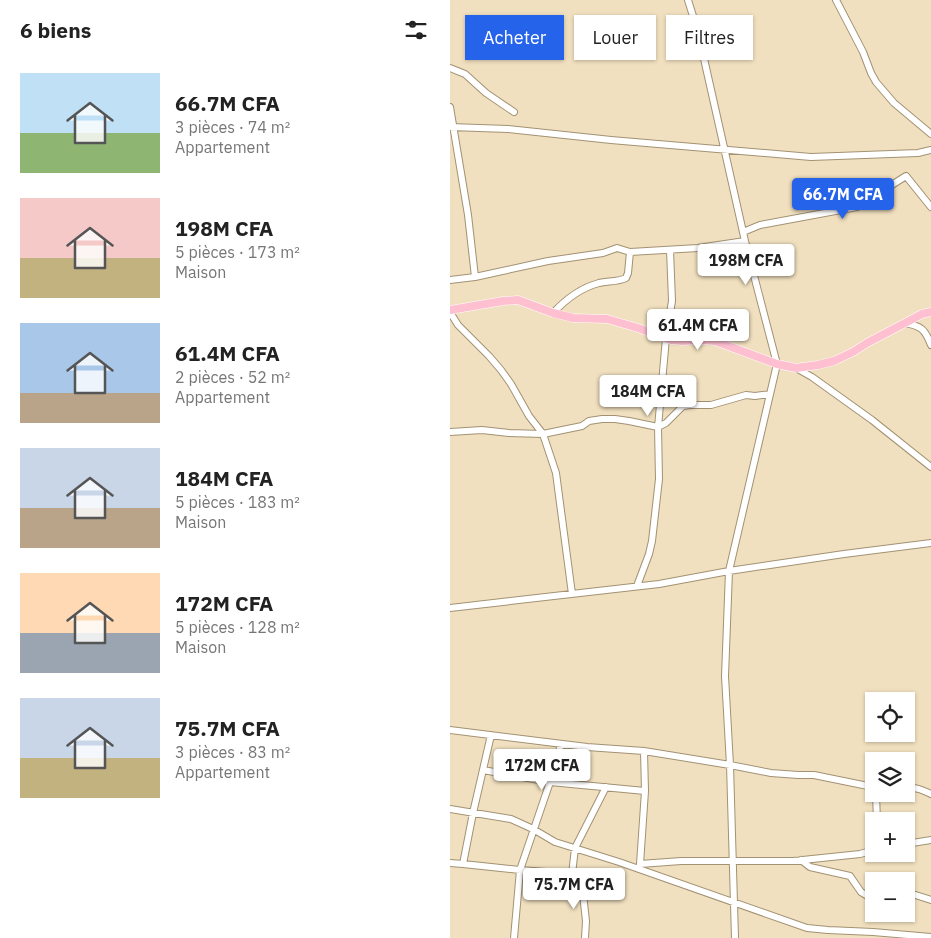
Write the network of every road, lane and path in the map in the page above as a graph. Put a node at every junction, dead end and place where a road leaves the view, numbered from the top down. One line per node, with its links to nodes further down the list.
1 (688, 0): 8 (street)
2 (836, 0): 7 (street)
3 (450, 68): 5 (street)
4 (450, 107): 6 (street)
5 (514, 112)
6 (452, 127): 8 (street); 15 (street)
7 (931, 134)
8 (724, 149): 9 (street); 11 (street)
9 (931, 150)
10 (931, 207): 11 (street)
11 (743, 232): 12 (street)
12 (745, 241): 13 (street); 23 (street)
13 (670, 250): 14 (street); 21 (street)
14 (630, 252): 15 (street); 19 (street)
15 (475, 277): 16 (street)
16 (450, 280)
17 (450, 311): 19 (main road); 28 (street)
18 (931, 312): 20 (main road)
19 (553, 313): 21 (main road)
20 (905, 323): 22 (street); 24 (main road)
21 (666, 338): 23 (main road); 26 (street)
22 (931, 345)
23 (777, 364): 24 (main road); 25 (street)
24 (796, 368): 29 (street)
25 (770, 394): 26 (street); 31 (street)
26 (658, 427): 28 (street); 32 (street)
27 (450, 432): 28 (street)
28 (543, 434): 33 (street)
29 (931, 467)
30 (931, 543): 31 (street)
31 (729, 570): 32 (street); 39 (street)
32 (637, 586): 33 (street)
33 (572, 594): 34 (street)
34 (450, 608)
35 (450, 730): 36 (street)
36 (491, 736): 37 (street); 40 (street)
37 (561, 744): 38 (street); 41 (street)
38 (644, 752): 39 (street); 45 (street)
39 (730, 765): 42 (street); 55 (street)
40 (482, 770): 41 (street); 48 (street)
41 (550, 782): 43 (street); 49 (street)
42 (865, 786)
43 (606, 787): 45 (street); 52 (street)
44 (915, 787): 46 (street)
45 (645, 791): 58 (street)
46 (931, 794)
47 (450, 809): 48 (street)
48 (472, 813): 49 (street); 57 (street)
49 (533, 829): 52 (street); 59 (street)
50 (931, 840): 51 (street)
51 (915, 843)
52 (575, 848): 58 (street); 60 (street)
53 (865, 853): 54 (street)
54 (801, 860): 55 (street); 61 (street)
55 (732, 862): 58 (street); 64 (street)
56 (450, 863): 57 (street)
57 (464, 864): 59 (street)
58 (640, 866): 64 (street)
59 (520, 870): 60 (street); 66 (street)
60 (572, 874): 67 (street)
61 (865, 894)
62 (915, 895): 63 (street)
63 (931, 900)
64 (734, 901): 65 (street); 68 (street)
65 (931, 937)
66 (514, 938)
67 (585, 938)
68 (735, 938)

